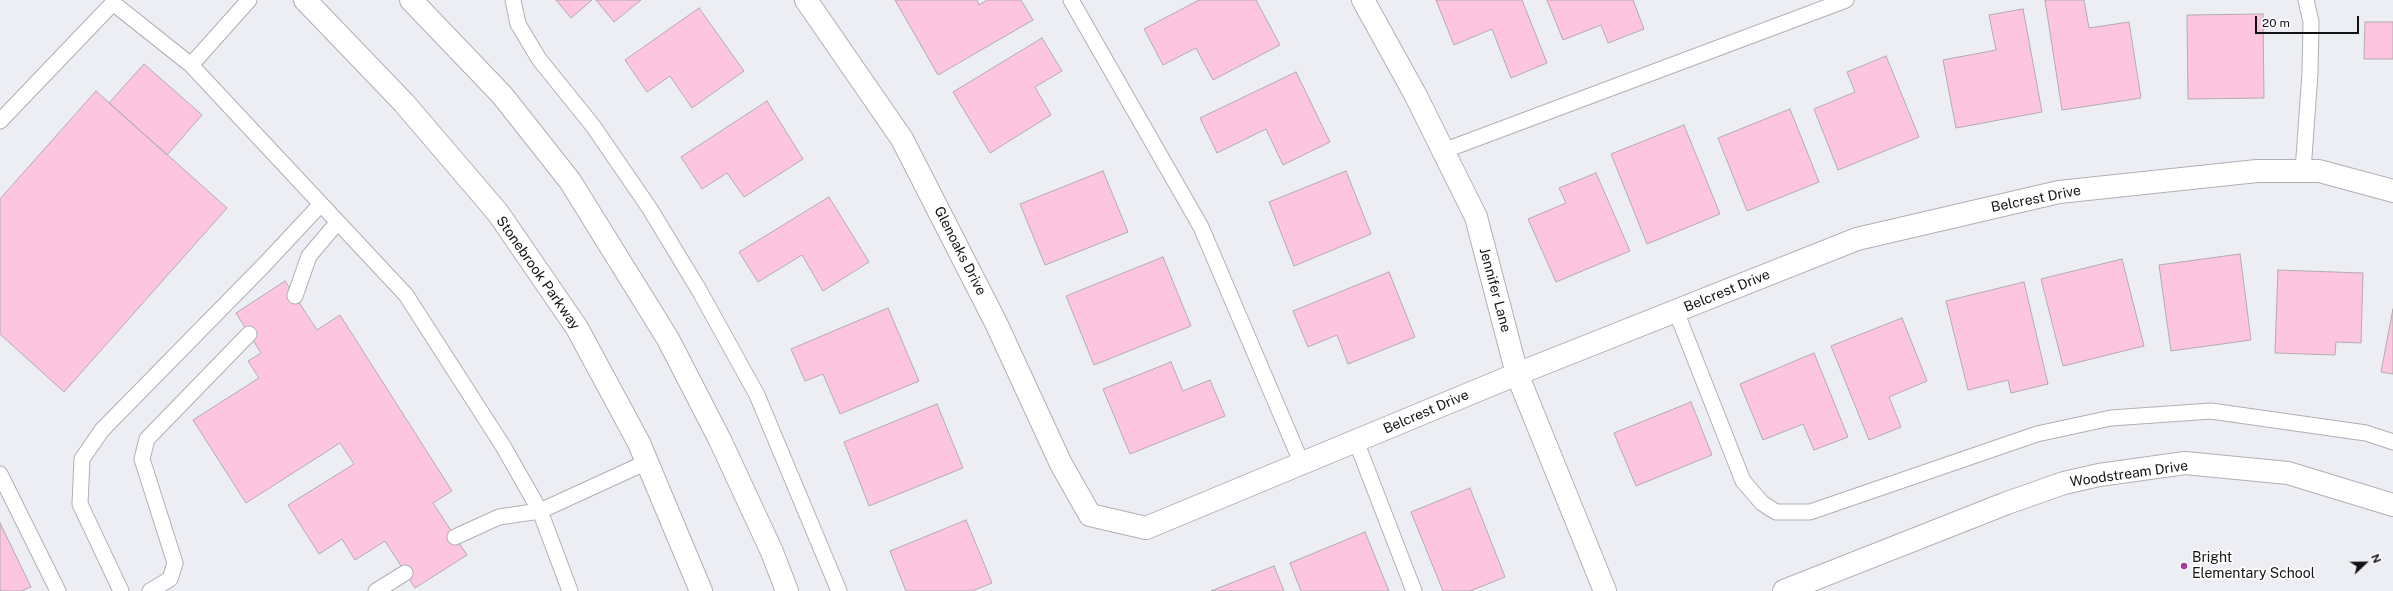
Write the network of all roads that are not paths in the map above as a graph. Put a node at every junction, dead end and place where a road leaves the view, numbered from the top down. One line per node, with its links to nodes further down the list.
1 (249, 0): 11 (lane)
2 (305, 0): 24 (street, Stonebrook Parkway)
3 (411, 0): 38 (street)
4 (513, 0): 39 (lane)
5 (806, 0): 29 (street, Glenoaks Drive)
6 (1071, 0): 25 (lane)
7 (1363, 0): 13 (street, Jennifer Lane)
8 (1846, 0): 13 (lane)
9 (2306, 0): 14 (lane)
10 (113, 1): 11 (lane); 12 (lane)
11 (191, 65): 16 (lane)
12 (0, 121)
13 (1443, 151): 21 (street, Jennifer Lane)
14 (2303, 171): 15 (street, Belcrest Drive); 19 (street, Belcrest Drive)
15 (2393, 191)
16 (321, 204): 17 (lane); 33 (lane)
17 (337, 223): 18 (lane); 28 (lane)
18 (294, 296)
19 (1676, 311): 21 (street, Belcrest Drive); 23 (lane)
20 (249, 334): 34 (lane)
21 (1517, 374): 22 (street, Belcrest Drive); 41 (street, Jennifer Lane)
22 (1356, 442): 25 (street, Belcrest Drive); 40 (lane)
23 (2393, 442)
24 (647, 462): 28 (lane); 37 (street, Stonebrook Parkway)
25 (1302, 464): 29 (street, Belcrest Drive)
26 (0, 474): 32 (lane)
27 (2393, 505): 42 (street, Woodstream Drive)
28 (540, 511): 30 (lane); 36 (lane)
29 (1090, 516)
30 (455, 536)
31 (405, 573): 35 (lane)
32 (58, 591)
33 (121, 591)
34 (150, 591)
35 (376, 591)
36 (570, 591)
37 (701, 591)
38 (788, 591)
39 (839, 591)
40 (1414, 591)
41 (1605, 591)
42 (1784, 591)

